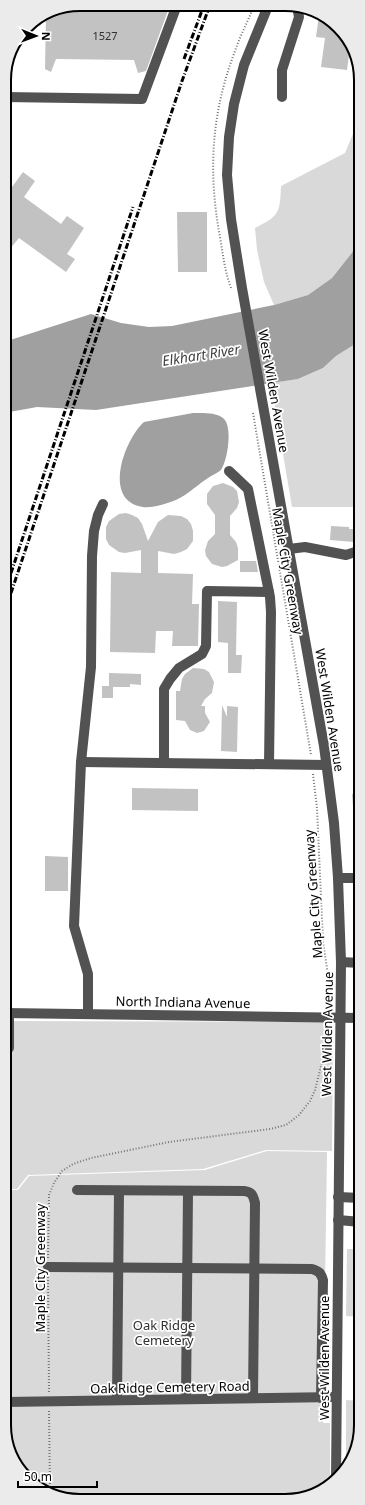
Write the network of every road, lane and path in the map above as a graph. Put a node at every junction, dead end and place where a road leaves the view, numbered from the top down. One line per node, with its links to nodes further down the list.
1 (175, 11): 4 (street)
2 (266, 11): 9 (street, West Wilden Avenue)
3 (298, 12): 5 (street)
4 (11, 97)
5 (282, 97)
6 (253, 411): 15 (path, Maple City Greenway)
7 (229, 470): 11 (street)
8 (103, 504): 12 (street)
9 (289, 548): 10 (street); 16 (street, West Wilden Avenue)
10 (354, 552)
11 (269, 592): 13 (street); 14 (street)
12 (81, 762): 13 (street); 23 (street)
13 (164, 763): 14 (street)
14 (269, 764): 15 (street)
15 (312, 765): 16 (street); 21 (path, Maple City Greenway)
16 (326, 765): 17 (street, West Wilden Avenue)
17 (338, 878): 18 (street); 19 (street, West Wilden Avenue)
18 (354, 878)
19 (341, 962): 20 (street); 24 (street, West Wilden Avenue)
20 (354, 963)
21 (330, 994)
22 (11, 1013): 23 (street, North Indiana Avenue)
23 (88, 1014): 24 (street, North Indiana Avenue)
24 (335, 1017): 25 (street, North Indiana Avenue); 29 (street, West Wilden Avenue); 33 (path, Maple City Greenway)
25 (354, 1018)
26 (77, 1190): 27 (street)
27 (119, 1191): 28 (street); 34 (street)
28 (188, 1191): 35 (street); 36 (street)
29 (338, 1197): 30 (street); 31 (street, West Wilden Avenue)
30 (354, 1198)
31 (338, 1220): 32 (street); 37 (street, West Wilden Avenue)
32 (354, 1221)
33 (48, 1267): 34 (street); 42 (path, Maple City Greenway)
34 (118, 1268): 35 (street); 41 (street)
35 (188, 1268): 36 (street); 40 (street)
36 (254, 1269): 38 (street); 39 (street)
37 (336, 1397): 39 (street, Oak Ridge Cemetery Road); 44 (street, West Wilden Avenue)
38 (253, 1398): 39 (street, Oak Ridge Cemetery Road); 40 (street, Oak Ridge Cemetery Road)
39 (321, 1398)
40 (186, 1399): 41 (street, Oak Ridge Cemetery Road)
41 (117, 1400): 42 (street, Oak Ridge Cemetery Road)
42 (49, 1401): 43 (street, Oak Ridge Cemetery Road); 45 (path, Maple City Greenway)
43 (11, 1402)
44 (336, 1472)
45 (50, 1487)

